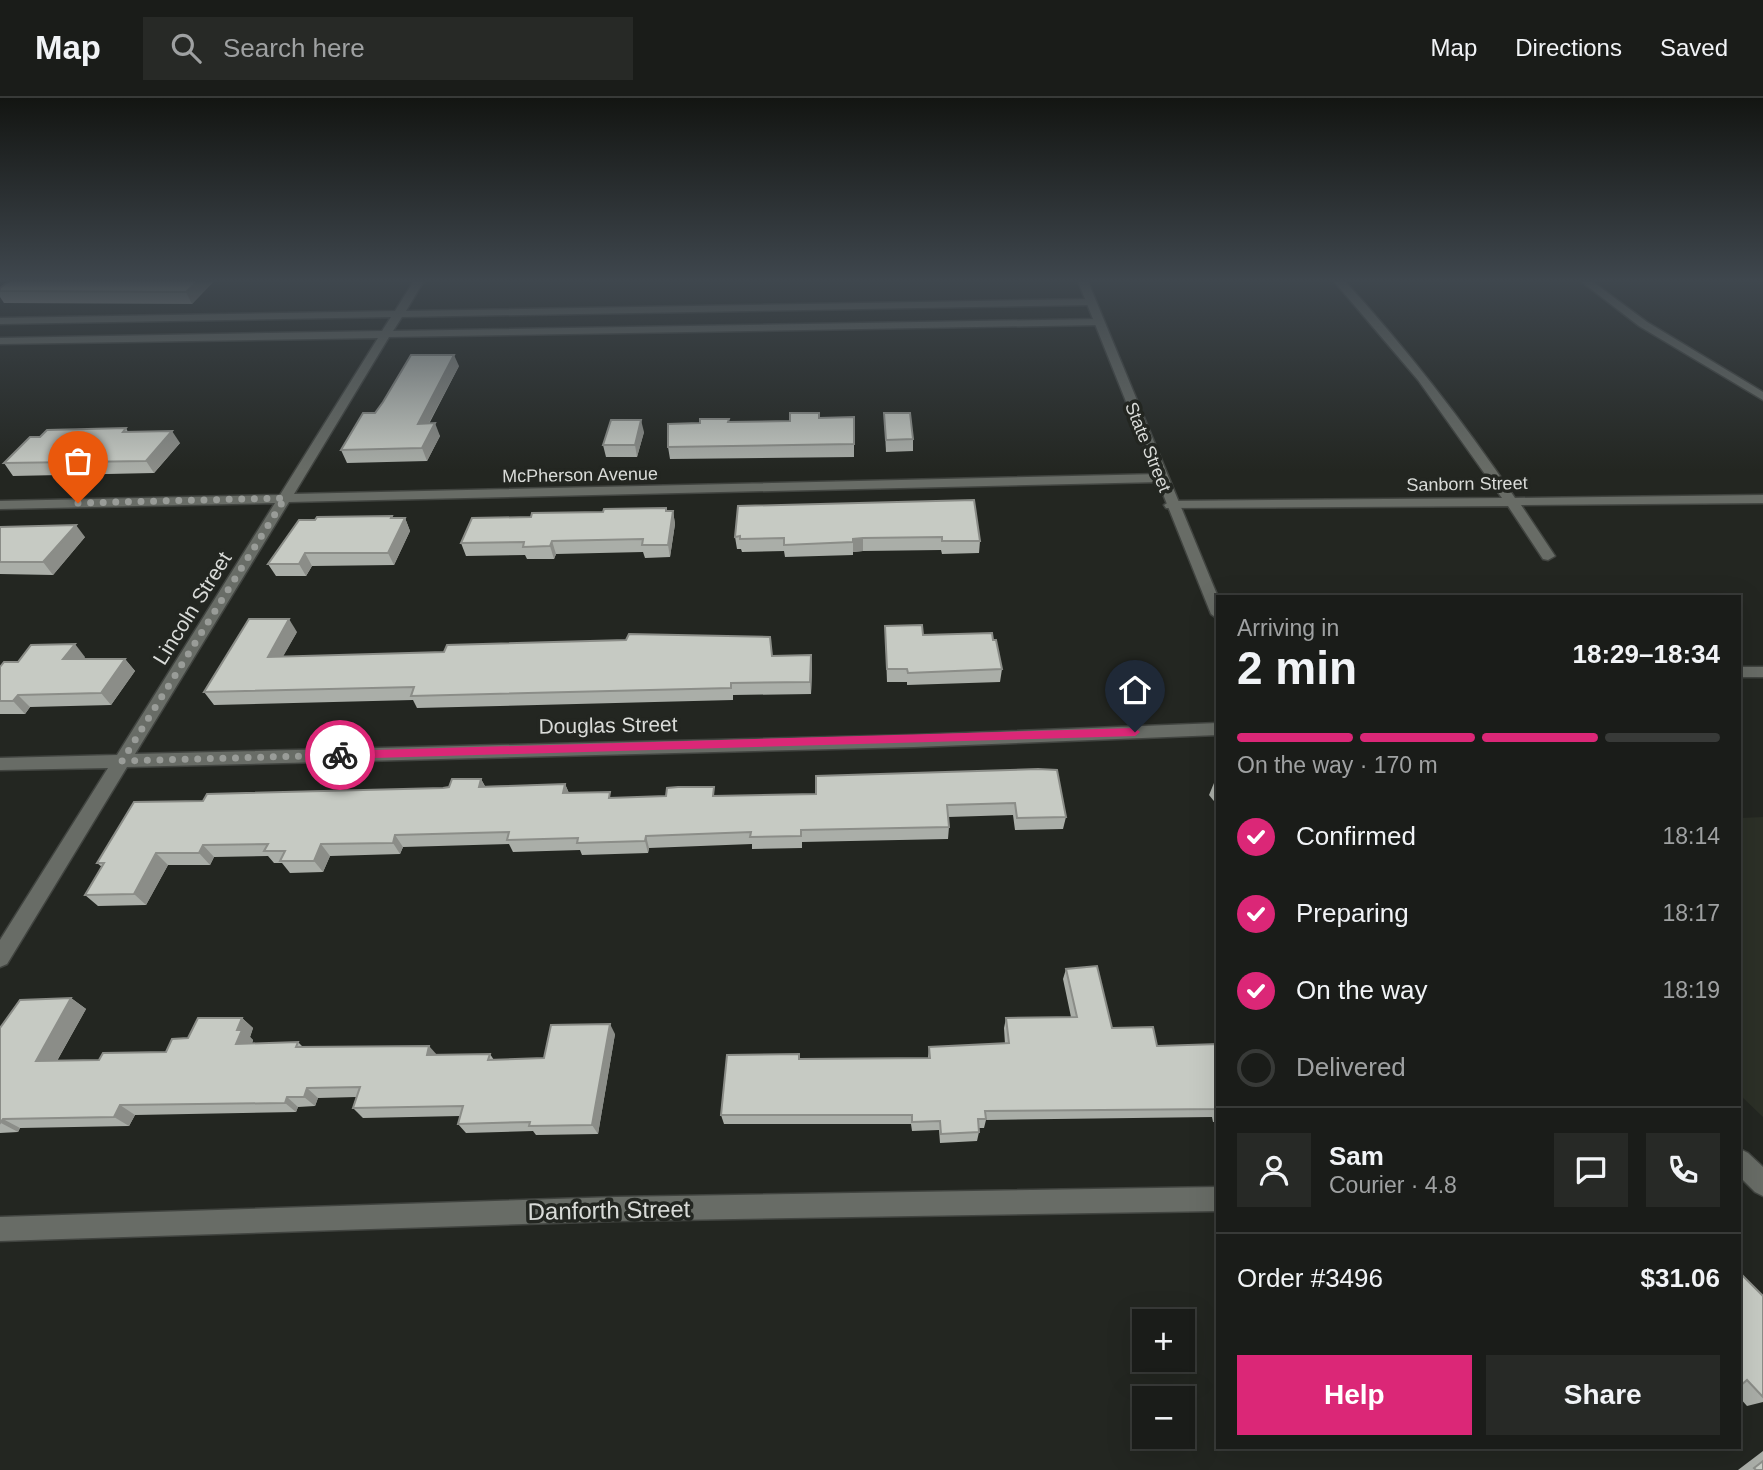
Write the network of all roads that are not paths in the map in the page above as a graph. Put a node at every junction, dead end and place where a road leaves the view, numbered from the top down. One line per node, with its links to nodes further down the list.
1 (381, 343): 7 (street, Lincoln Street)
2 (1106, 343): 6 (street, State Street)
3 (1393, 343): 9 (street)
4 (1674, 343): 5 (street)
5 (1763, 397)
6 (1160, 478): 7 (street, McPherson Avenue); 11 (street, State Street)
7 (285, 498): 10 (street, McPherson Avenue); 17 (street, Lincoln Street)
8 (1763, 499): 9 (street, Sanborn Street)
9 (1511, 500): 11 (street, Sanborn Street); 12 (street)
10 (0, 505)
11 (1171, 505): 13 (street, State Street)
12 (1548, 556)
13 (1216, 609)
14 (1763, 671): 15 (street)
15 (1741, 672)
16 (1216, 729): 17 (street, Douglas Street)
17 (122, 761): 18 (street, Douglas Street); 19 (street, Lincoln Street)
18 (0, 764)
19 (0, 958)
20 (1741, 1162): 21 (street)
21 (1763, 1184)
22 (1216, 1199): 23 (street, Danforth Street)
23 (0, 1228)

